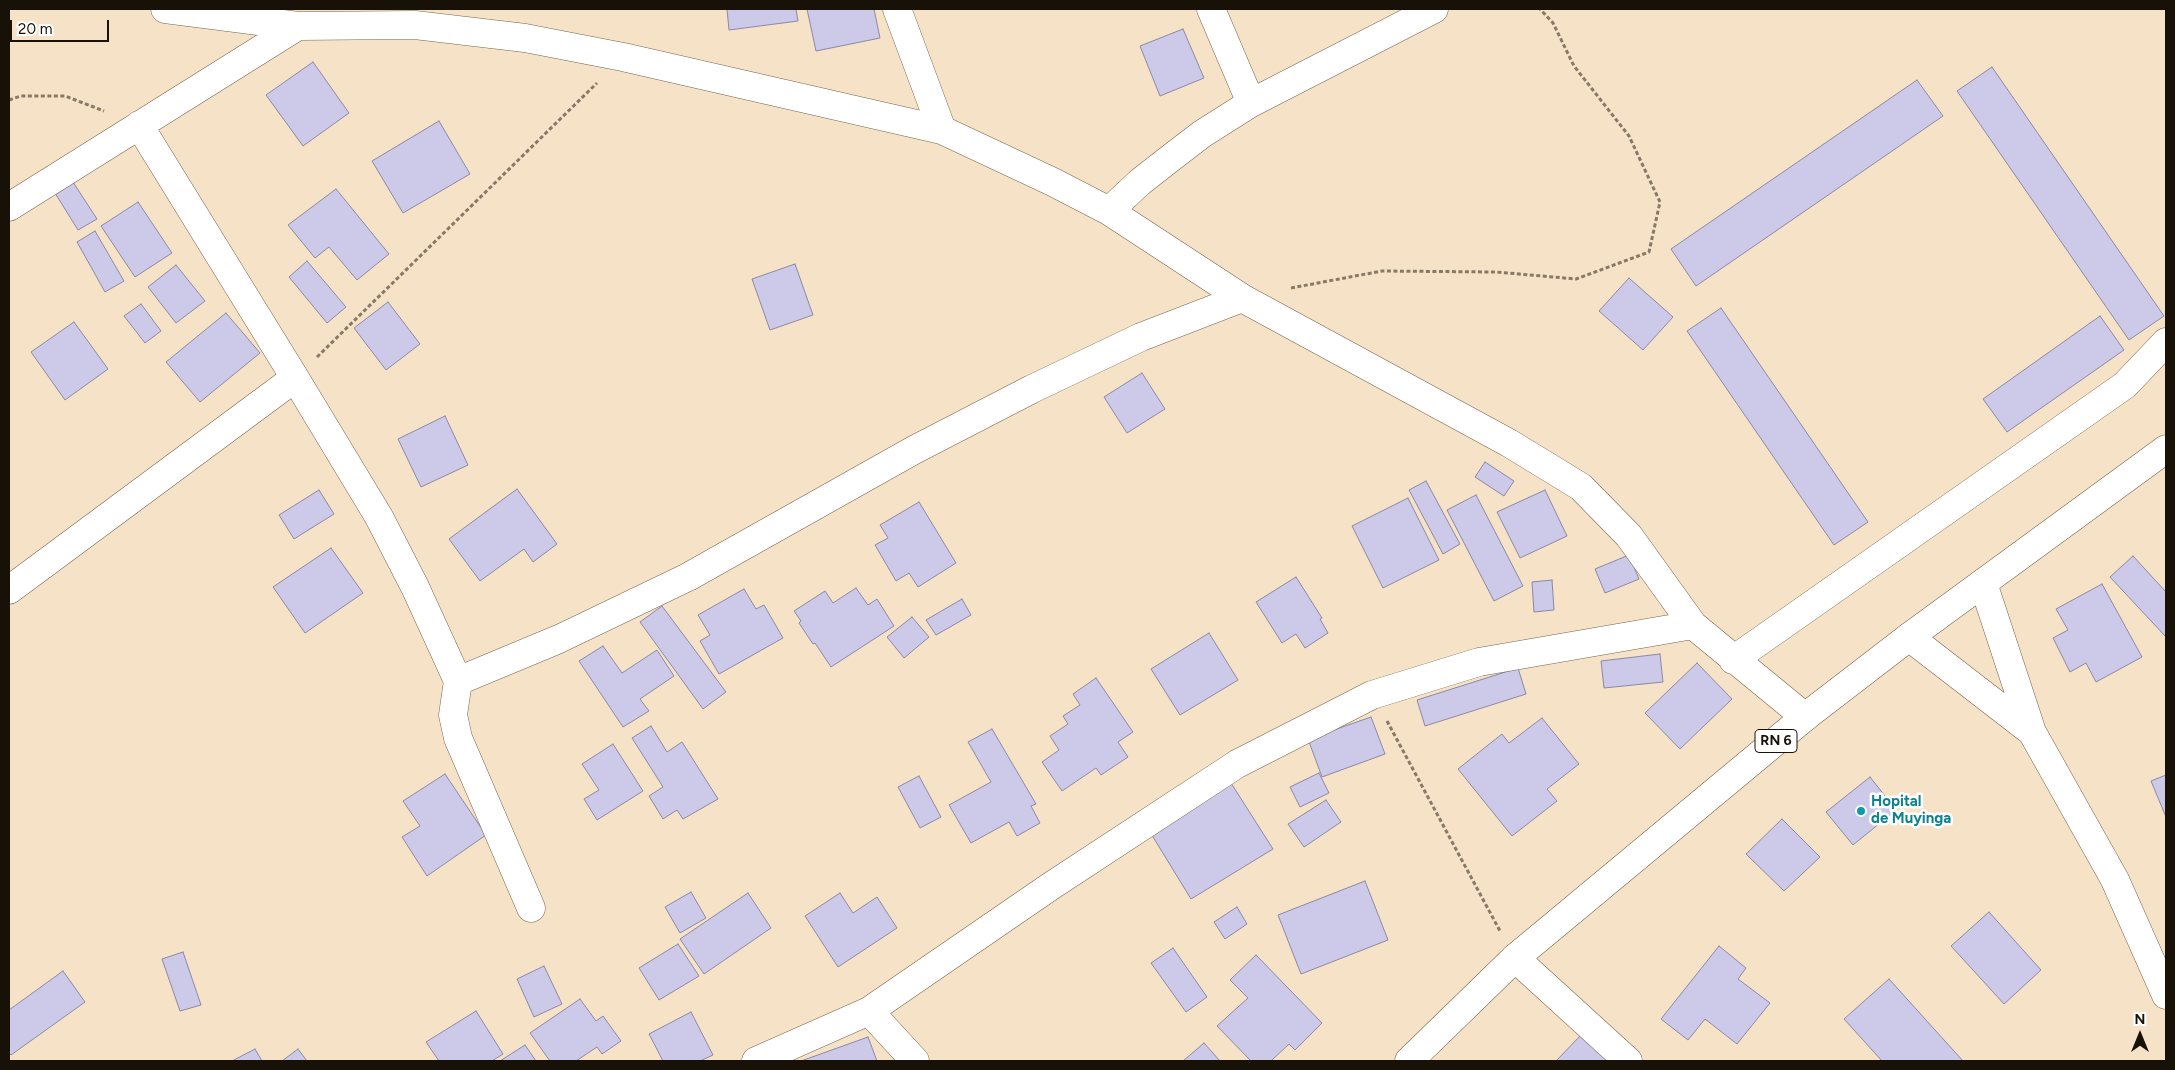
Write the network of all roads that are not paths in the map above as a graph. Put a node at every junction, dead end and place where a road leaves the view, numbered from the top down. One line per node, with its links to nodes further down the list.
1 (165, 9): 6 (street)
2 (897, 9): 9 (street)
3 (1211, 9): 7 (street)
4 (1434, 9): 7 (street)
5 (419, 17): 6 (street); 9 (street)
6 (298, 26): 8 (street)
7 (1251, 103): 11 (street)
8 (139, 125): 10 (street); 14 (street)
9 (942, 130): 11 (street)
10 (9, 207)
11 (1109, 211): 12 (street)
12 (1242, 298): 18 (street); 21 (street)
13 (2166, 342): 20 (street)
14 (296, 378): 17 (street); 21 (street)
15 (2166, 449): 16 (street, RN 6)
16 (1984, 583): 19 (street, RN 6); 23 (street)
17 (9, 590)
18 (1693, 625): 20 (street); 27 (street)
19 (1909, 637): 22 (street, RN 6); 23 (street)
20 (1733, 660): 22 (street)
21 (458, 681): 24 (street)
22 (1805, 717): 25 (street, RN 6)
23 (2032, 732): 26 (street)
24 (531, 908)
25 (1515, 958): 30 (street, RN 6); 31 (street)
26 (2166, 995)
27 (869, 1011): 28 (street); 29 (street)
28 (756, 1061)
29 (914, 1061)
30 (1408, 1061)
31 (1628, 1061)

